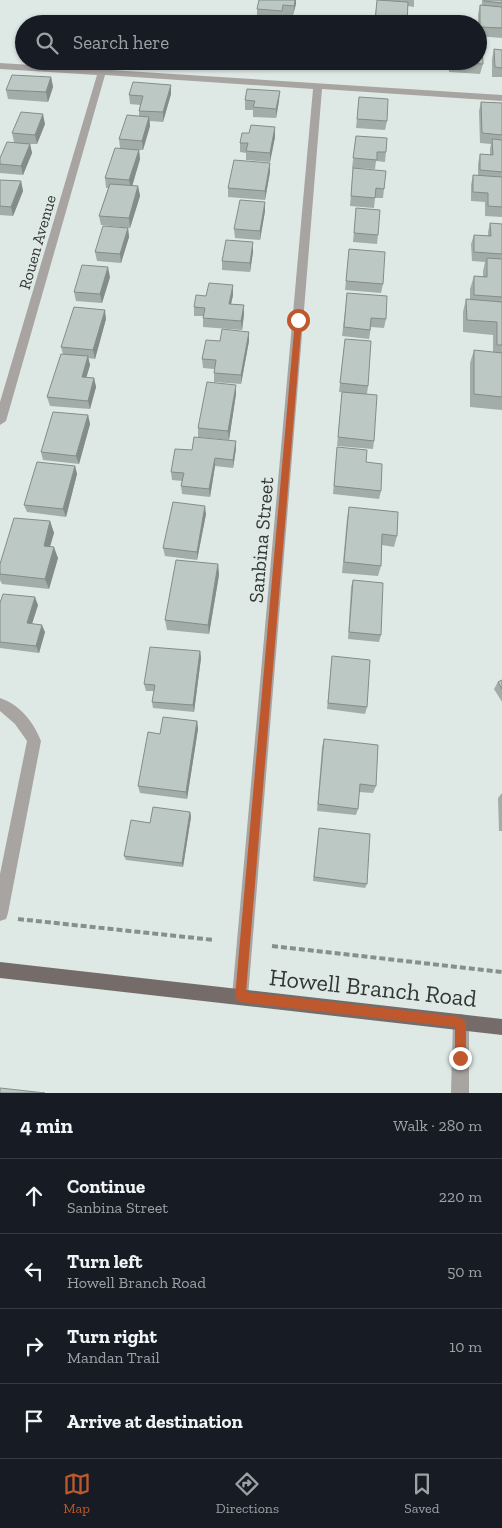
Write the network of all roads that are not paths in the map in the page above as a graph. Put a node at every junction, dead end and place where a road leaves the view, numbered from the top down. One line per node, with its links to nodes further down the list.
1 (0, 66): 2 (street)
2 (15, 67)
3 (68, 70): 4 (street)
4 (102, 72): 5 (street); 7 (street, Rouen Avenue)
5 (318, 86): 6 (street); 11 (street, Sanbina Street)
6 (502, 98)
7 (0, 421)
8 (0, 704): 9 (street)
9 (0, 913)
10 (0, 970): 11 (main road, Howell Branch Road)
11 (240, 997): 12 (main road, Howell Branch Road)
12 (460, 1022): 13 (main road, Howell Branch Road); 14 (street)
13 (502, 1026)
14 (460, 1093)

